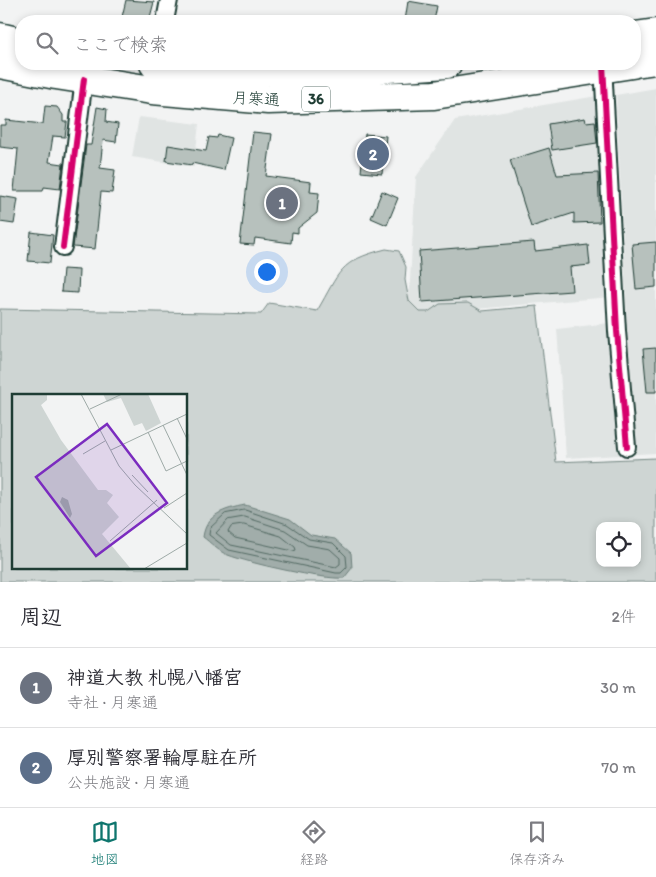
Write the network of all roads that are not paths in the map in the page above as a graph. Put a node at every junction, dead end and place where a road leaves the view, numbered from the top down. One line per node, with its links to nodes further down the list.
1 (169, 0): 2 (street)
2 (165, 15)
3 (656, 33): 4 (highway)
4 (641, 35)
5 (0, 38): 6 (highway)
6 (15, 41)
7 (656, 60): 8 (highway, 月寒通 / 36)
8 (641, 63)
9 (0, 64): 10 (highway, 月寒通 / 36)
10 (15, 67)
11 (34, 70): 16 (highway, 月寒通 / 36)
12 (154, 70): 13 (highway, 月寒通 / 36); 16 (highway, 月寒通 / 36); 17 (highway, 月寒通 / 36)
13 (374, 70): 17 (highway)
14 (580, 70): 17 (highway, 月寒通 / 36)
15 (603, 70): 19 (street)
16 (84, 79): 18 (street)
17 (374, 99)
18 (63, 248)
19 (627, 447)

